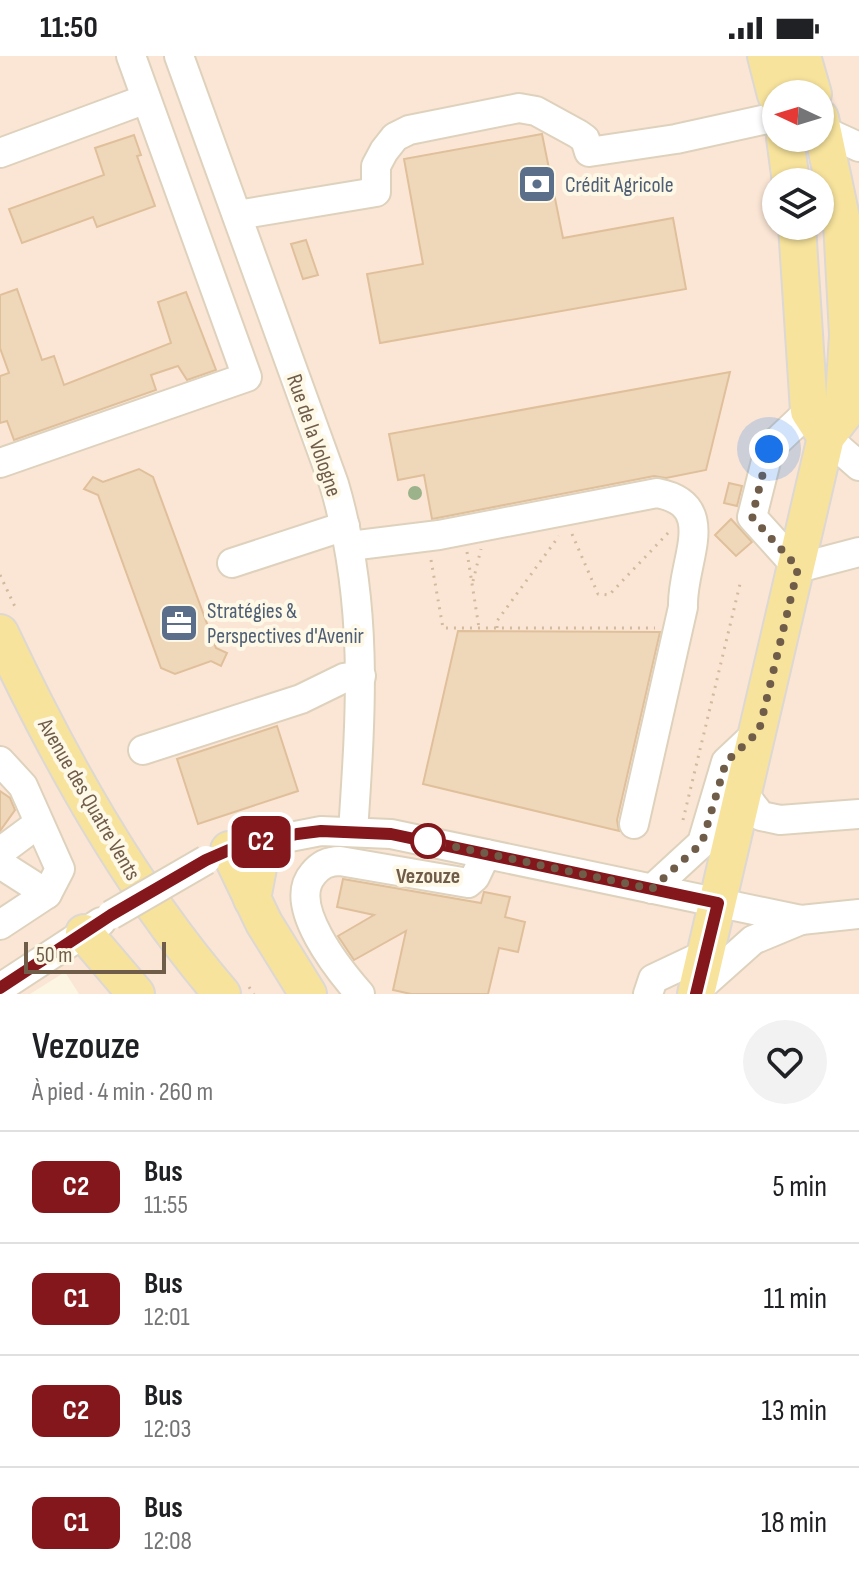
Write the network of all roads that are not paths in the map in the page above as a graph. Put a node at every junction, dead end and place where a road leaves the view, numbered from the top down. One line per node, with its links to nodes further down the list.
1 (131, 56): 7 (street)
2 (179, 56): 11 (street, Rue de la Vologne)
3 (766, 56): 5 (main road)
4 (802, 56): 6 (main road)
5 (772, 80)
6 (809, 80)
7 (146, 99): 10 (street); 15 (street)
8 (762, 120): 11 (street)
9 (834, 151): 13 (main road)
10 (0, 153)
11 (237, 215): 17 (street, Rue de la Vologne)
12 (801, 240): 14 (main road)
13 (853, 259): 14 (main road)
14 (817, 424): 16 (street); 20 (main road); 20 (street)
15 (0, 463)
16 (859, 466)
17 (348, 536): 19 (street); 22 (street, Rue de la Vologne); 29 (street)
18 (859, 552): 20 (street)
19 (232, 563)
20 (798, 568): 23 (main road)
21 (10, 626): 44 (main road, Avenue des Quatre Vents)
22 (361, 676): 24 (street); 30 (street, Rue de la Vologne)
23 (759, 731): 26 (main road); 35 (street)
24 (143, 750)
25 (0, 761): 28 (street)
26 (747, 814): 27 (street); 37 (main road)
27 (859, 814)
28 (39, 823): 32 (street); 36 (street)
29 (634, 824)
30 (353, 832): 31 (street); 33 (street)
31 (233, 851): 40 (street, bridge); 47 (main road)
32 (0, 852)
33 (486, 854): 35 (street); 48 (street)
34 (0, 864): 36 (street)
35 (652, 889): 37 (street)
36 (47, 894): 41 (street)
37 (718, 903): 39 (street); 42 (main road)
38 (859, 914): 39 (street)
39 (801, 920): 45 (street)
40 (98, 924): 43 (street); 46 (main road)
41 (0, 925)
42 (706, 954): 45 (main road); 49 (street)
43 (0, 988)
44 (234, 990)
45 (696, 992)
46 (136, 994)
47 (308, 994)
48 (360, 994)
49 (648, 994)

